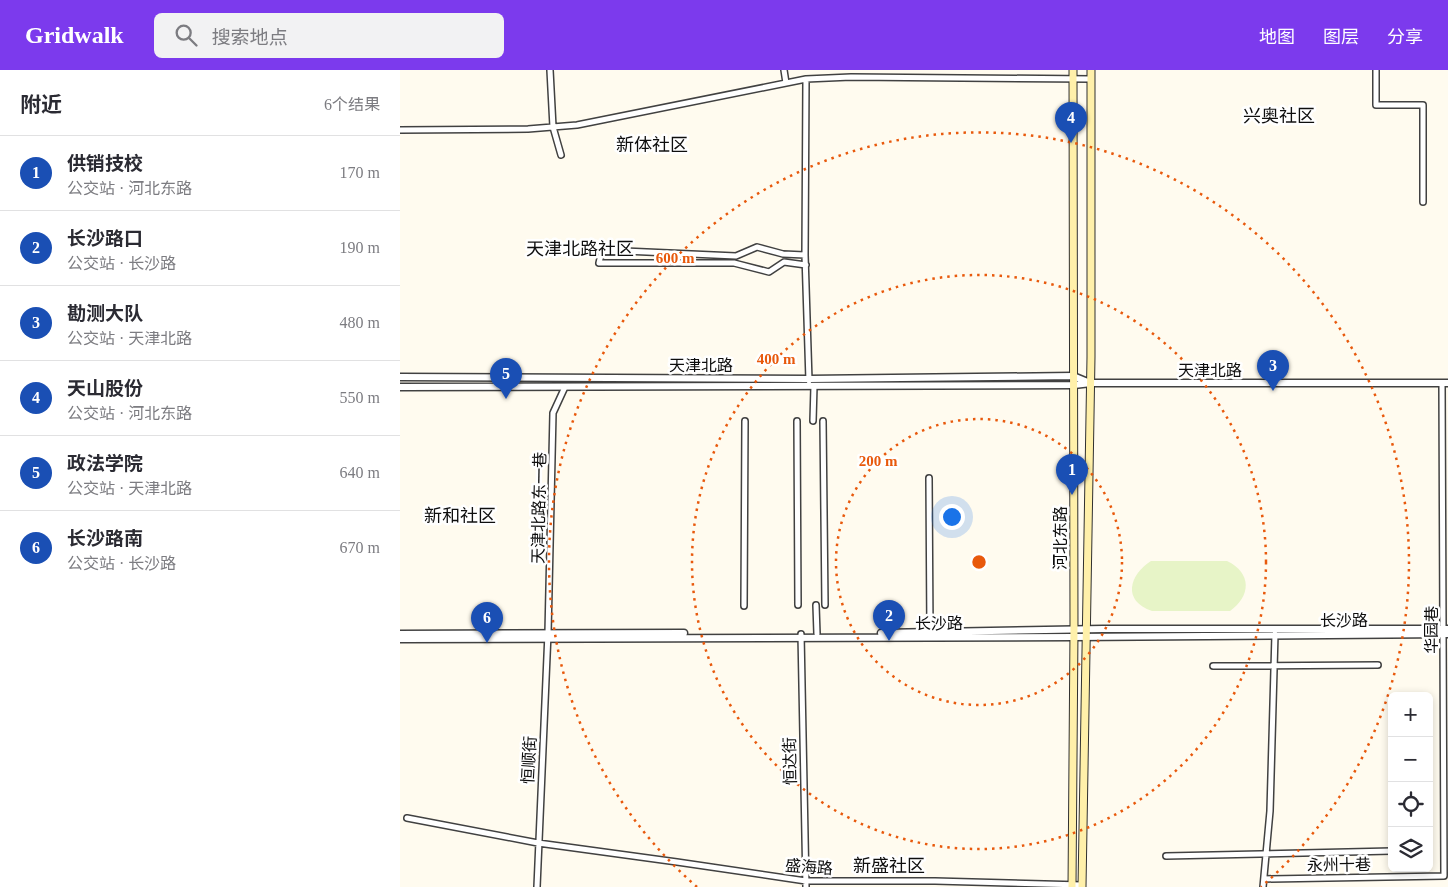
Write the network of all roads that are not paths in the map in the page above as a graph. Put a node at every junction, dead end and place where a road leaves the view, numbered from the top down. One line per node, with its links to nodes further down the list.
1 (550, 70): 10 (street)
2 (784, 70): 9 (street)
3 (1073, 70): 6 (main road, 河北东路)
4 (1091, 70): 8 (main road)
5 (1376, 70): 13 (street)
6 (1073, 78): 7 (street); 8 (street); 16 (main road, 河北东路)
7 (806, 79): 9 (street); 14 (street)
8 (1091, 79): 18 (main road)
9 (786, 83): 10 (street)
10 (553, 127): 11 (street); 12 (street)
11 (400, 130)
12 (561, 155)
13 (1423, 202)
14 (805, 255): 15 (street); 15 (street)
15 (806, 265): 20 (street)
16 (1073, 376): 18 (street, 天津北路); 20 (street, 天津北路); 21 (main road, 河北东路)
17 (400, 378): 20 (street, 天津北路)
18 (1091, 383): 19 (street, 天津北路); 21 (street, 天津北路); 35 (main road)
19 (1445, 383): 33 (street, 华园巷)
20 (811, 384): 21 (street, 天津北路); 22 (street, 天津北路); 26 (street)
21 (1074, 385): 38 (main road, 河北东路)
22 (565, 386): 23 (street, 天津北路); 40 (street, 天津北路东一巷)
23 (400, 387)
24 (745, 421): 32 (street)
25 (797, 421): 29 (street)
26 (813, 421)
27 (823, 421): 31 (street)
28 (929, 478): 34 (street)
29 (798, 605)
30 (816, 605): 37 (street)
31 (825, 605)
32 (744, 606)
33 (1446, 631): 35 (street, 长沙路); 39 (street, 长沙路); 51 (street, 华园巷)
34 (930, 632): 37 (street, 长沙路); 38 (street, 长沙路)
35 (1087, 633): 38 (street, 长沙路); 39 (street, 长沙路); 55 (main road)
36 (400, 634): 40 (street, 长沙路)
37 (817, 634): 41 (street, 长沙路)
38 (1074, 634): 41 (street, 长沙路); 54 (main road, 河北东路)
39 (1275, 634): 44 (street)
40 (548, 636): 41 (street, 长沙路); 42 (street, 长沙路); 47 (street, 恒顺街)
41 (801, 636): 53 (street, 恒达街)
42 (400, 639)
43 (1378, 664): 44 (street)
44 (1274, 665): 45 (street); 49 (street)
45 (1212, 666)
46 (408, 818): 47 (street, 盛海路)
47 (538, 843): 53 (street, 盛海路); 56 (street, 恒顺街)
48 (1388, 851): 49 (street)
49 (1266, 853): 50 (street); 52 (street)
50 (1166, 856)
51 (1444, 876): 52 (street, 永州十巷)
52 (1264, 879): 57 (street)
53 (806, 884): 54 (street, 盛海路)
54 (1072, 886): 55 (street, 盛海路)
55 (1082, 886)
56 (537, 887)
57 (1262, 887)

